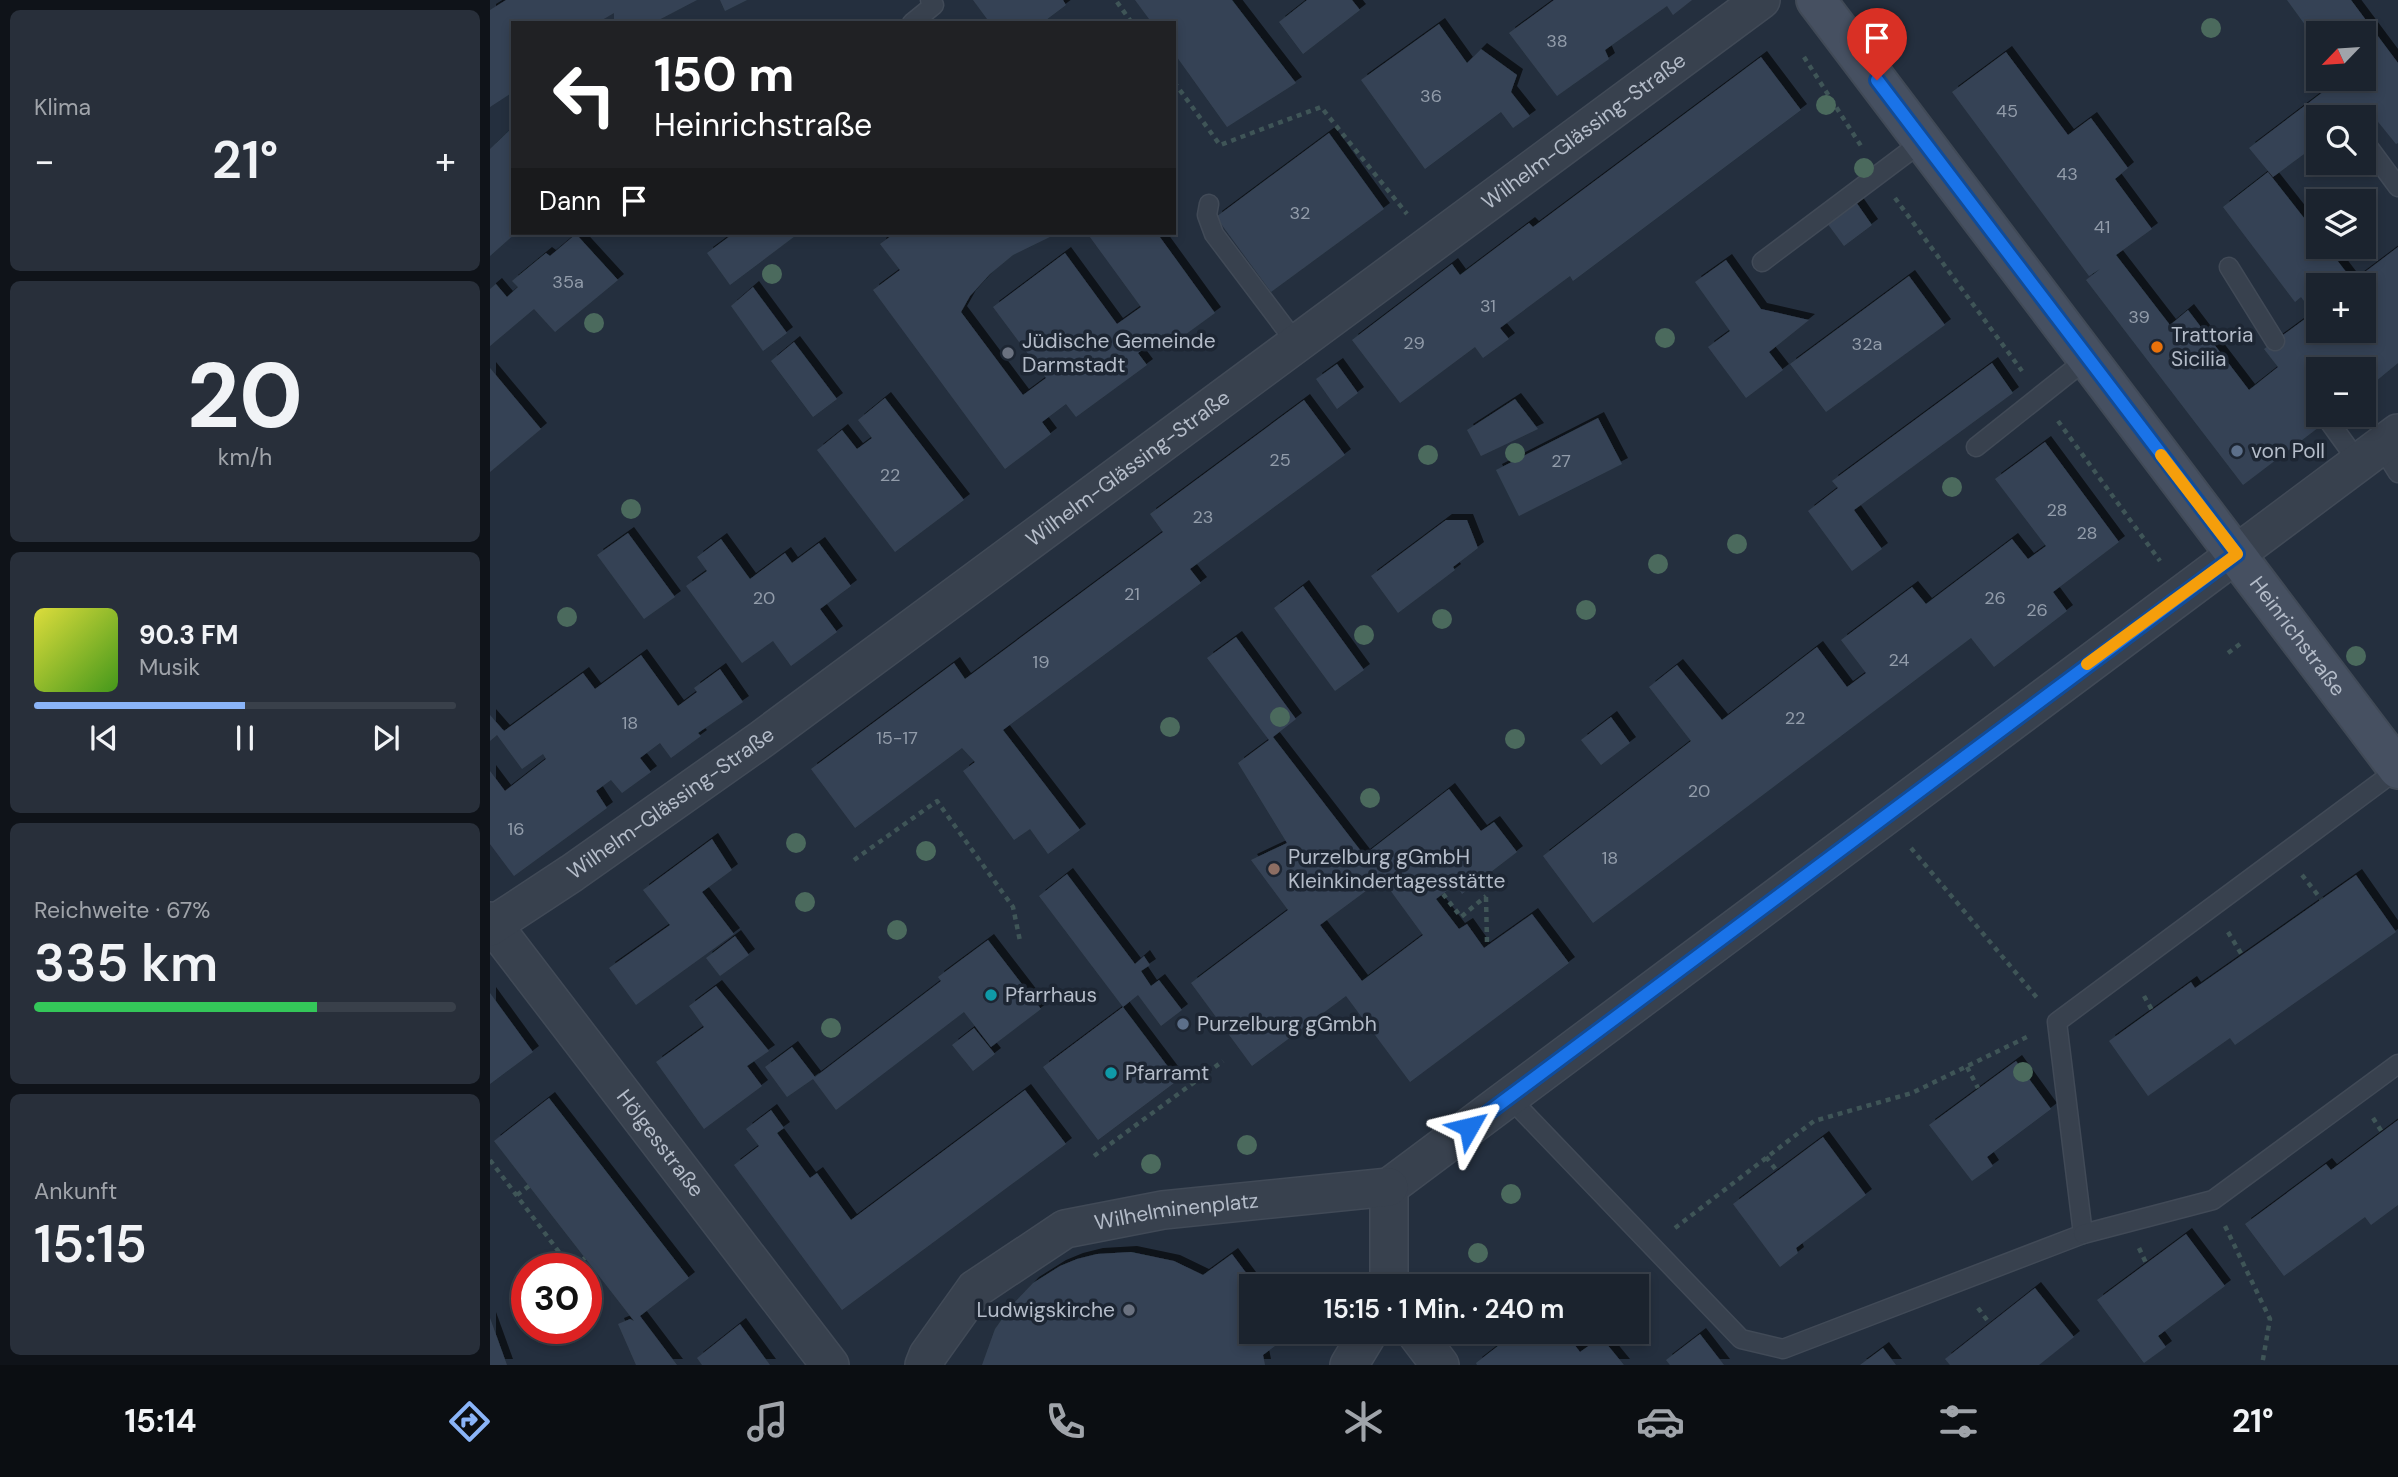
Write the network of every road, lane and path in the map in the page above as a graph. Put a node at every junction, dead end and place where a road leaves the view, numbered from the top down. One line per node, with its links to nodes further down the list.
1 (930, 0): 5 (lane)
2 (1761, 0): 14 (street, Wilhelm-Glässing-Straße)
3 (1816, 0): 9 (main road, Heinrichstraße)
4 (1116, 2): 6 (path)
5 (914, 21)
6 (1130, 21)
7 (1797, 46): 11 (path)
8 (1176, 85): 14 (path)
9 (1923, 141): 11 (lane); 19 (main road, Heinrichstraße)
10 (2376, 157): 12 (lane)
11 (1879, 174): 15 (lane); 20 (path)
12 (2398, 187)
13 (1209, 204): 18 (lane)
14 (1432, 244): 18 (street, Wilhelm-Glässing-Straße)
15 (1762, 262)
16 (2229, 267): 17 (lane)
17 (2275, 341)
18 (1297, 344): 32 (street, Wilhelm-Glässing-Straße)
19 (2088, 358): 20 (lane); 24 (main road, Heinrichstraße)
20 (2040, 396): 22 (lane); 25 (path)
21 (2340, 427): 23 (lane)
22 (1976, 447)
23 (2384, 454): 24 (street)
24 (2237, 554): 25 (street); 28 (main road, Heinrichstraße)
25 (2183, 593): 40 (street)
26 (2240, 644): 27 (path)
27 (2228, 653)
28 (2398, 769): 35 (lane)
29 (1919, 857): 35 (path)
30 (853, 860): 33 (path)
31 (1443, 894): 34 (path)
32 (491, 924): 55 (street, Hölgesstraße)
33 (1020, 941)
34 (1487, 943)
35 (2057, 1022): 38 (path); 49 (lane)
36 (1223, 1061): 41 (path)
37 (2398, 1064): 48 (lane)
38 (1967, 1066): 39 (path); 42 (path)
39 (1978, 1088)
40 (1509, 1097): 46 (street); 50 (lane)
41 (1094, 1156)
42 (1766, 1157): 44 (path); 50 (path)
43 (490, 1160): 47 (path)
44 (1777, 1171)
45 (528, 1186): 47 (path)
46 (1389, 1187): 52 (street); 56 (street, Wilhelminenplatz)
47 (517, 1195): 51 (path)
48 (2213, 1200): 49 (lane); 59 (path)
49 (2083, 1234): 50 (lane)
50 (1652, 1245)
51 (561, 1253)
52 (1389, 1274)
53 (1361, 1344): 57 (street)
54 (1424, 1344): 58 (street)
55 (830, 1365)
56 (924, 1365)
57 (1349, 1365)
58 (1440, 1365)
59 (2262, 1365)

